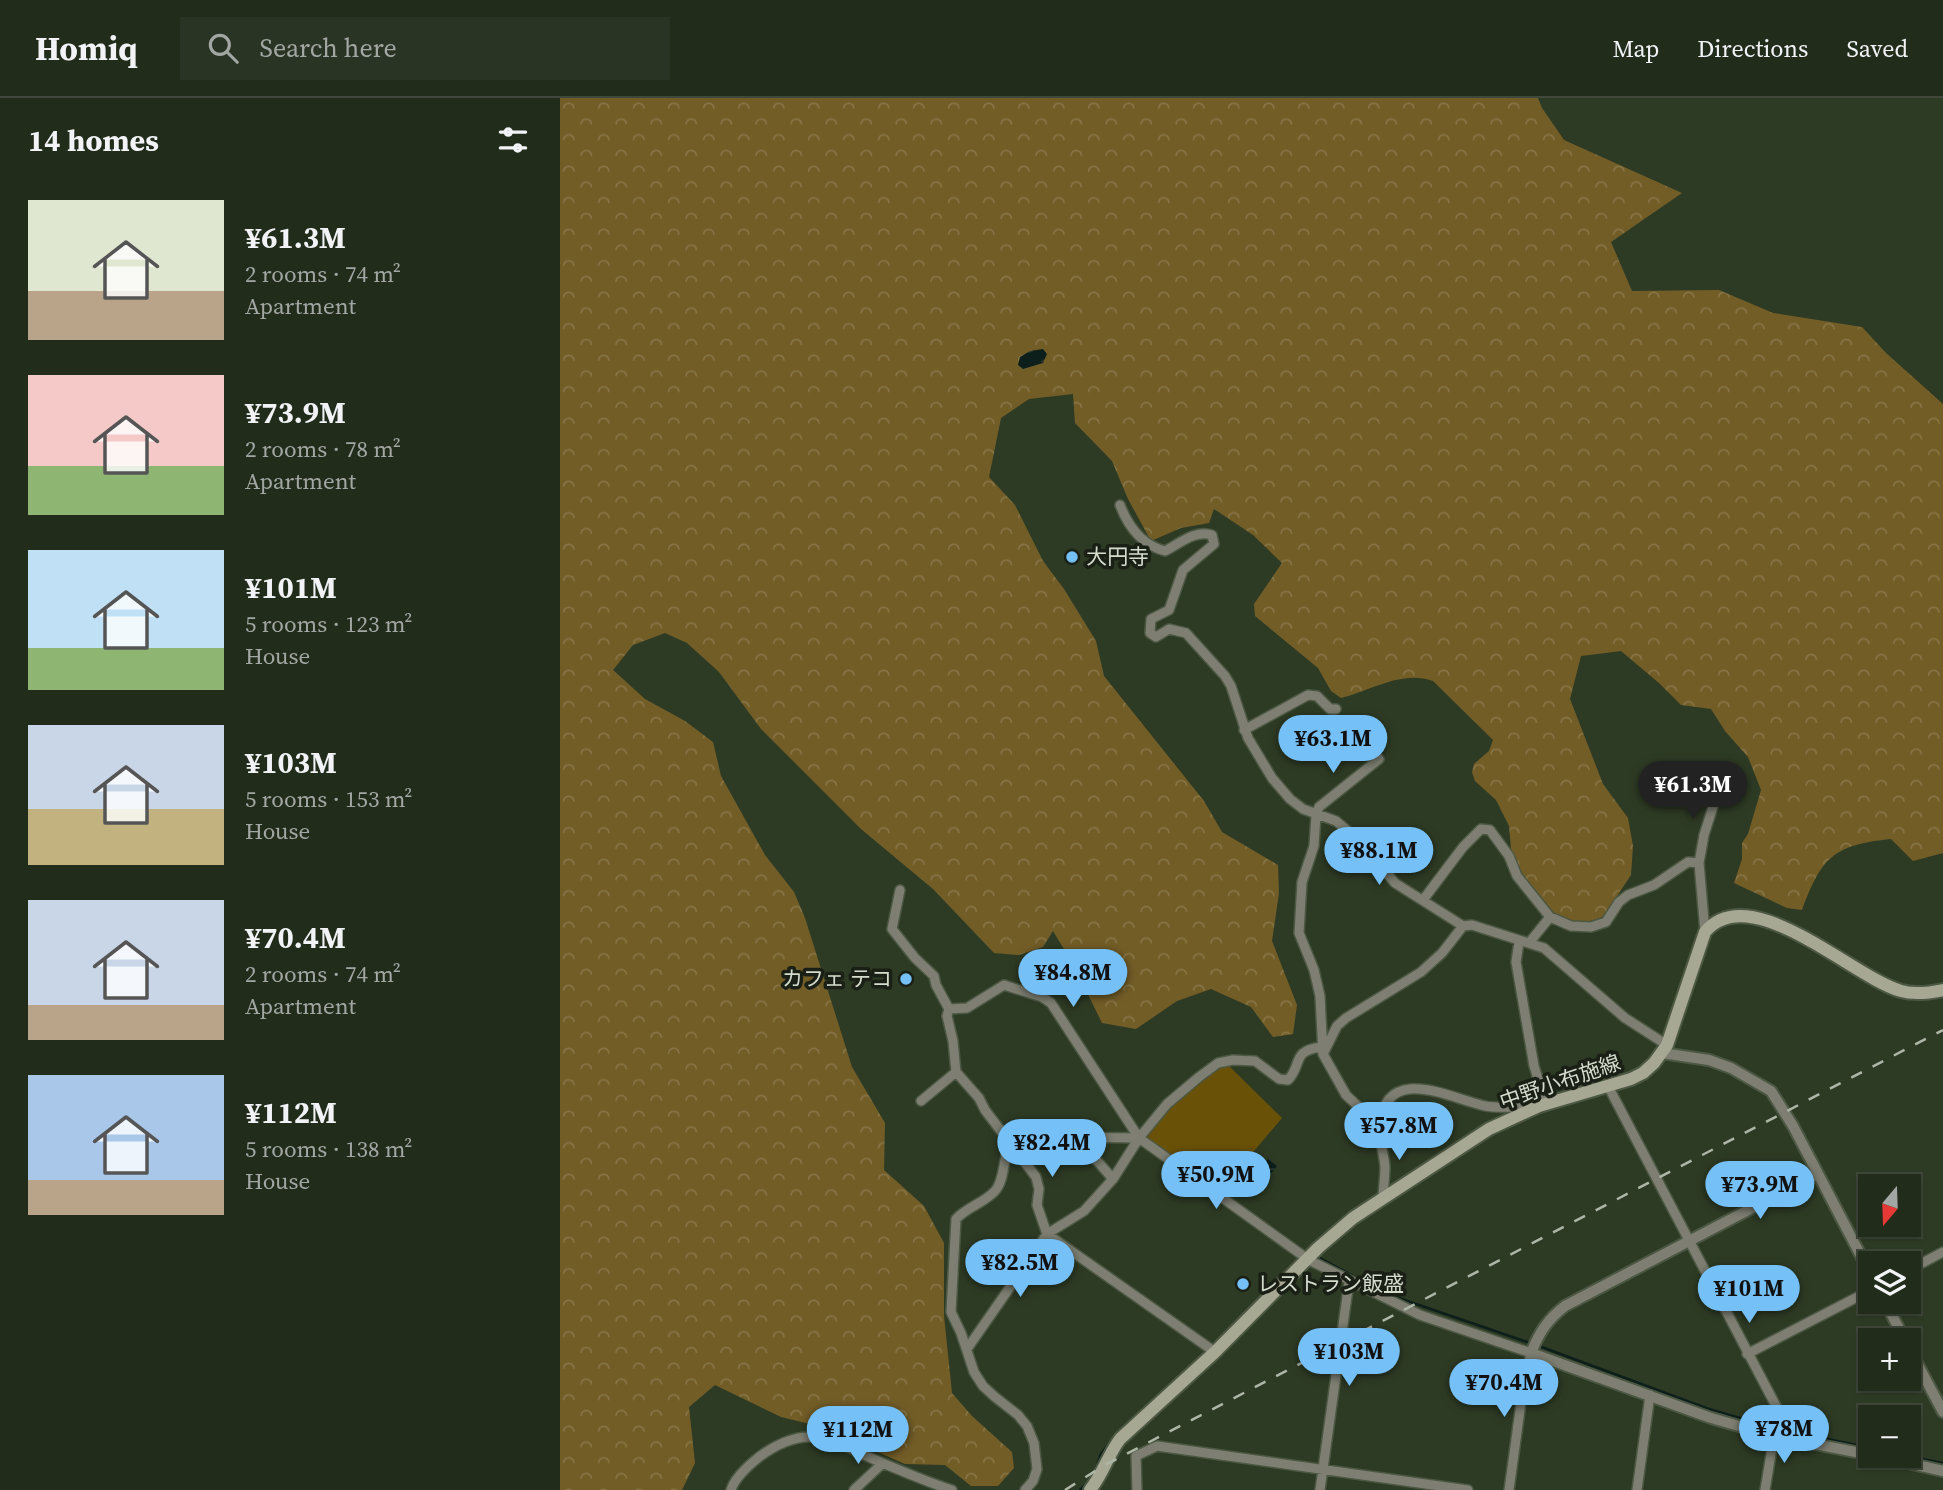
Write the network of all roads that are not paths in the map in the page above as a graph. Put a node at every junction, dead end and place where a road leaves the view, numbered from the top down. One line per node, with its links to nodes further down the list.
1 (1120, 505): 3 (street)
2 (1336, 709): 3 (street)
3 (1244, 730): 6 (street)
4 (1379, 759): 6 (street)
5 (1719, 788): 7 (street)
6 (1316, 815): 9 (street); 17 (street)
7 (1699, 863): 10 (street); 12 (street)
8 (900, 890): 15 (street)
9 (1423, 900): 10 (street); 11 (street)
10 (1550, 917): 13 (street)
11 (1463, 926): 13 (street); 17 (street)
12 (1704, 932): 14 (main road); 16 (main road)
13 (1524, 942): 16 (street); 21 (street)
14 (1943, 990)
15 (949, 1009): 18 (street); 24 (street)
16 (1665, 1049): 19 (main road, 中野小布施線); 26 (street)
17 (1322, 1050): 22 (street); 24 (street)
18 (956, 1072): 20 (street); 25 (street)
19 (1608, 1086): 21 (main road, 中野小布施線); 30 (street)
20 (921, 1101)
21 (1542, 1105): 22 (street); 28 (main road, 中野小布施線)
22 (1379, 1126): 28 (street)
23 (1077, 1138): 24 (street); 25 (street); 27 (street)
24 (1139, 1138): 27 (street); 33 (street)
25 (1013, 1145): 29 (street); 37 (street)
26 (1817, 1174): 30 (street); 31 (street)
27 (1113, 1179): 29 (street)
28 (1383, 1199): 33 (main road, 中野小布施線)
29 (1047, 1234): 37 (street); 38 (street)
30 (1688, 1241): 39 (street); 40 (street)
31 (1858, 1251)
32 (1943, 1252): 34 (street)
33 (1309, 1260): 35 (street); 38 (main road, 中野小布施線)
34 (1921, 1264)
35 (1349, 1282): 39 (street); 48 (street)
36 (1858, 1297): 40 (street)
37 (967, 1349): 53 (street)
38 (1215, 1352): 54 (main road, 中野小布施線)
39 (1531, 1353): 42 (street); 58 (street)
40 (1747, 1354): 44 (street)
41 (1921, 1371): 43 (street)
42 (1650, 1395): 44 (street); 59 (street)
43 (1943, 1412)
44 (1774, 1436): 45 (street); 60 (street)
45 (1858, 1452)
46 (883, 1463): 50 (street); 51 (street); 52 (street)
47 (1921, 1466): 49 (street)
48 (1323, 1471): 55 (street); 56 (street); 57 (street)
49 (1943, 1471)
50 (731, 1490)
51 (853, 1490)
52 (950, 1490)
53 (1025, 1490)
54 (1090, 1490)
55 (1137, 1490)
56 (1320, 1490)
57 (1468, 1490)
58 (1509, 1490)
59 (1637, 1490)
60 (1765, 1490)

